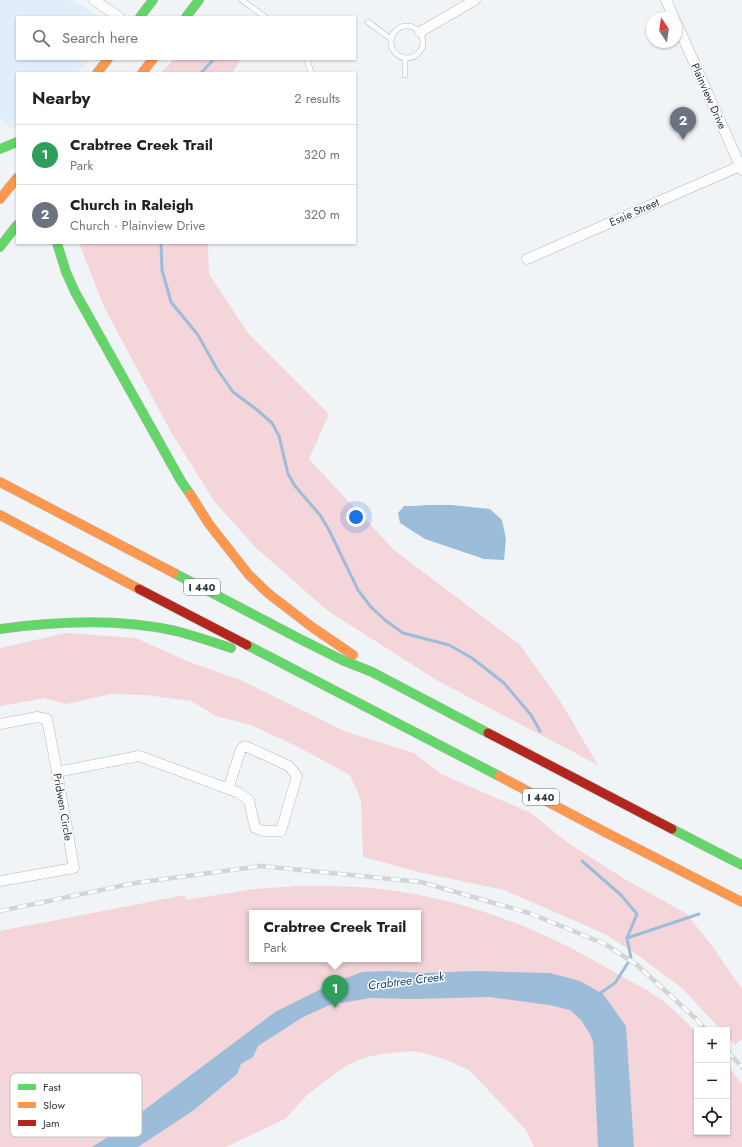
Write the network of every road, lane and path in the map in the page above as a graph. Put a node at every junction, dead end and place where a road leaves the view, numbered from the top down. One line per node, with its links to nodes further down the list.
1 (94, 0): 8 (street)
2 (153, 0): 9 (main road)
3 (199, 0): 10 (main road)
4 (242, 0): 11 (lane)
5 (475, 0): 13 (street)
6 (666, 0): 7 (street)
7 (671, 12)
8 (118, 16)
9 (141, 16)
10 (187, 16)
11 (263, 16)
12 (368, 22): 15 (lane)
13 (420, 32): 15 (lane); 16 (lane)
14 (682, 35): 26 (street, Plainview Drive)
15 (391, 39): 16 (lane)
16 (405, 58): 23 (lane)
17 (107, 60): 20 (main road)
18 (152, 60): 21 (main road)
19 (307, 60): 22 (lane)
20 (98, 72)
21 (143, 72)
22 (311, 72)
23 (404, 75)
24 (16, 142): 25 (main road)
25 (0, 149)
26 (741, 168): 32 (street, Essie Street)
27 (16, 179): 28 (main road)
28 (0, 199)
29 (16, 226): 31 (main road)
30 (57, 244): 36 (main road)
31 (0, 247)
32 (527, 259)
33 (0, 482): 36 (main road, I 440)
34 (0, 515): 37 (main road, I 440)
35 (0, 629): 37 (main road)
36 (405, 690): 41 (main road, I 440)
37 (340, 692): 43 (main road, I 440)
38 (0, 724): 39 (street, Pridwen Circle)
39 (57, 772): 40 (street); 42 (street, Pridwen Circle)
40 (228, 789): 40 (street)
41 (742, 865)
42 (0, 881)
43 (742, 902)

